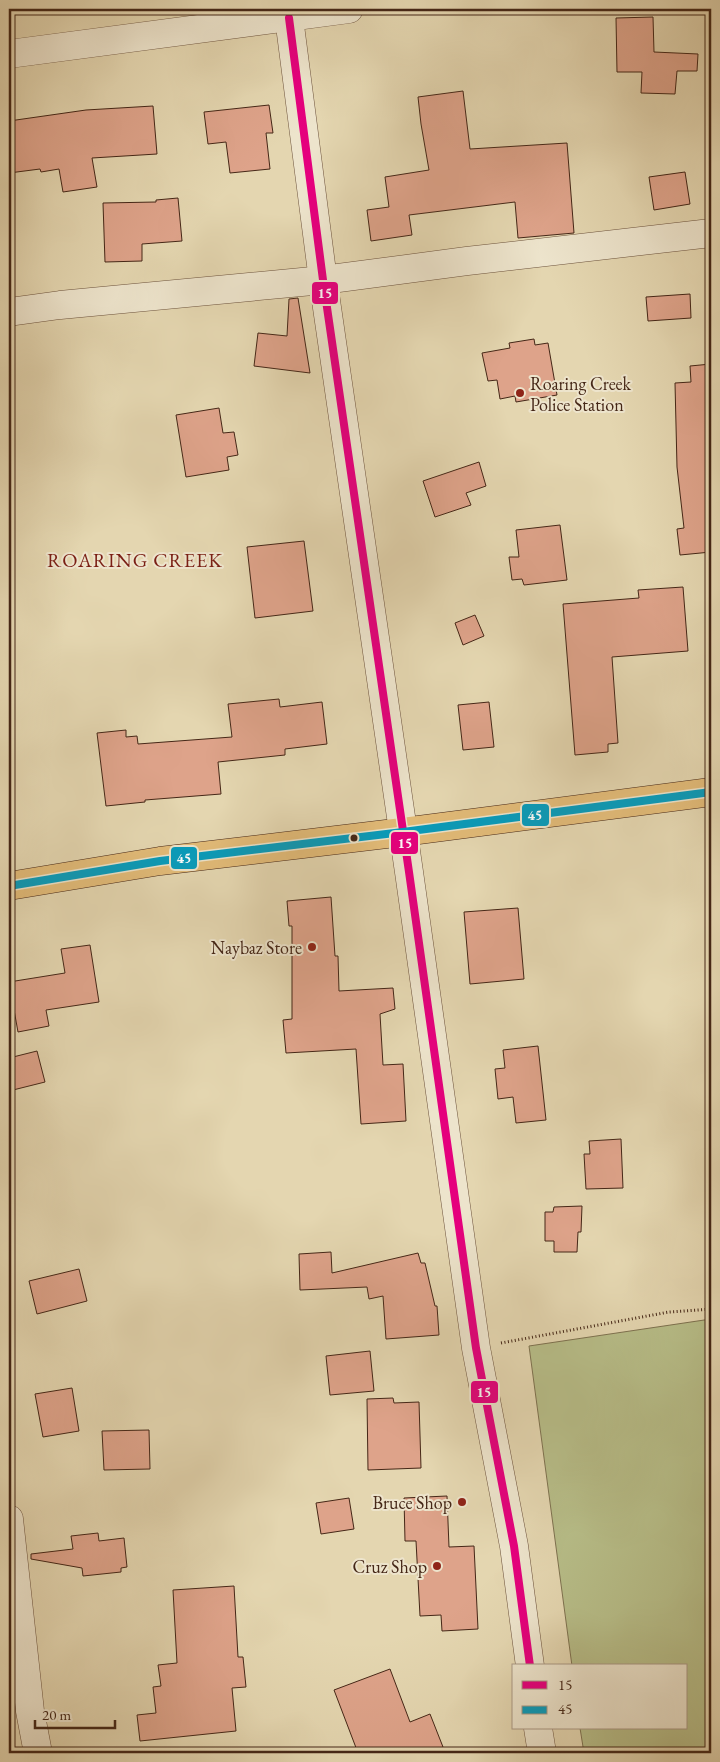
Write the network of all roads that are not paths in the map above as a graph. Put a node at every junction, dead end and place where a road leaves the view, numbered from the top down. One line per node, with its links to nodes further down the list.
1 (349, 9): 2 (street)
2 (289, 18): 3 (street); 5 (street)
3 (9, 54)
4 (711, 234): 5 (street)
5 (323, 280): 6 (street); 8 (street)
6 (9, 312)
7 (711, 792): 8 (highway)
8 (404, 832): 9 (highway); 11 (street)
9 (9, 886)
10 (9, 1519): 13 (street)
11 (530, 1664)
12 (538, 1730): 14 (street)
13 (38, 1753)
14 (542, 1753)

